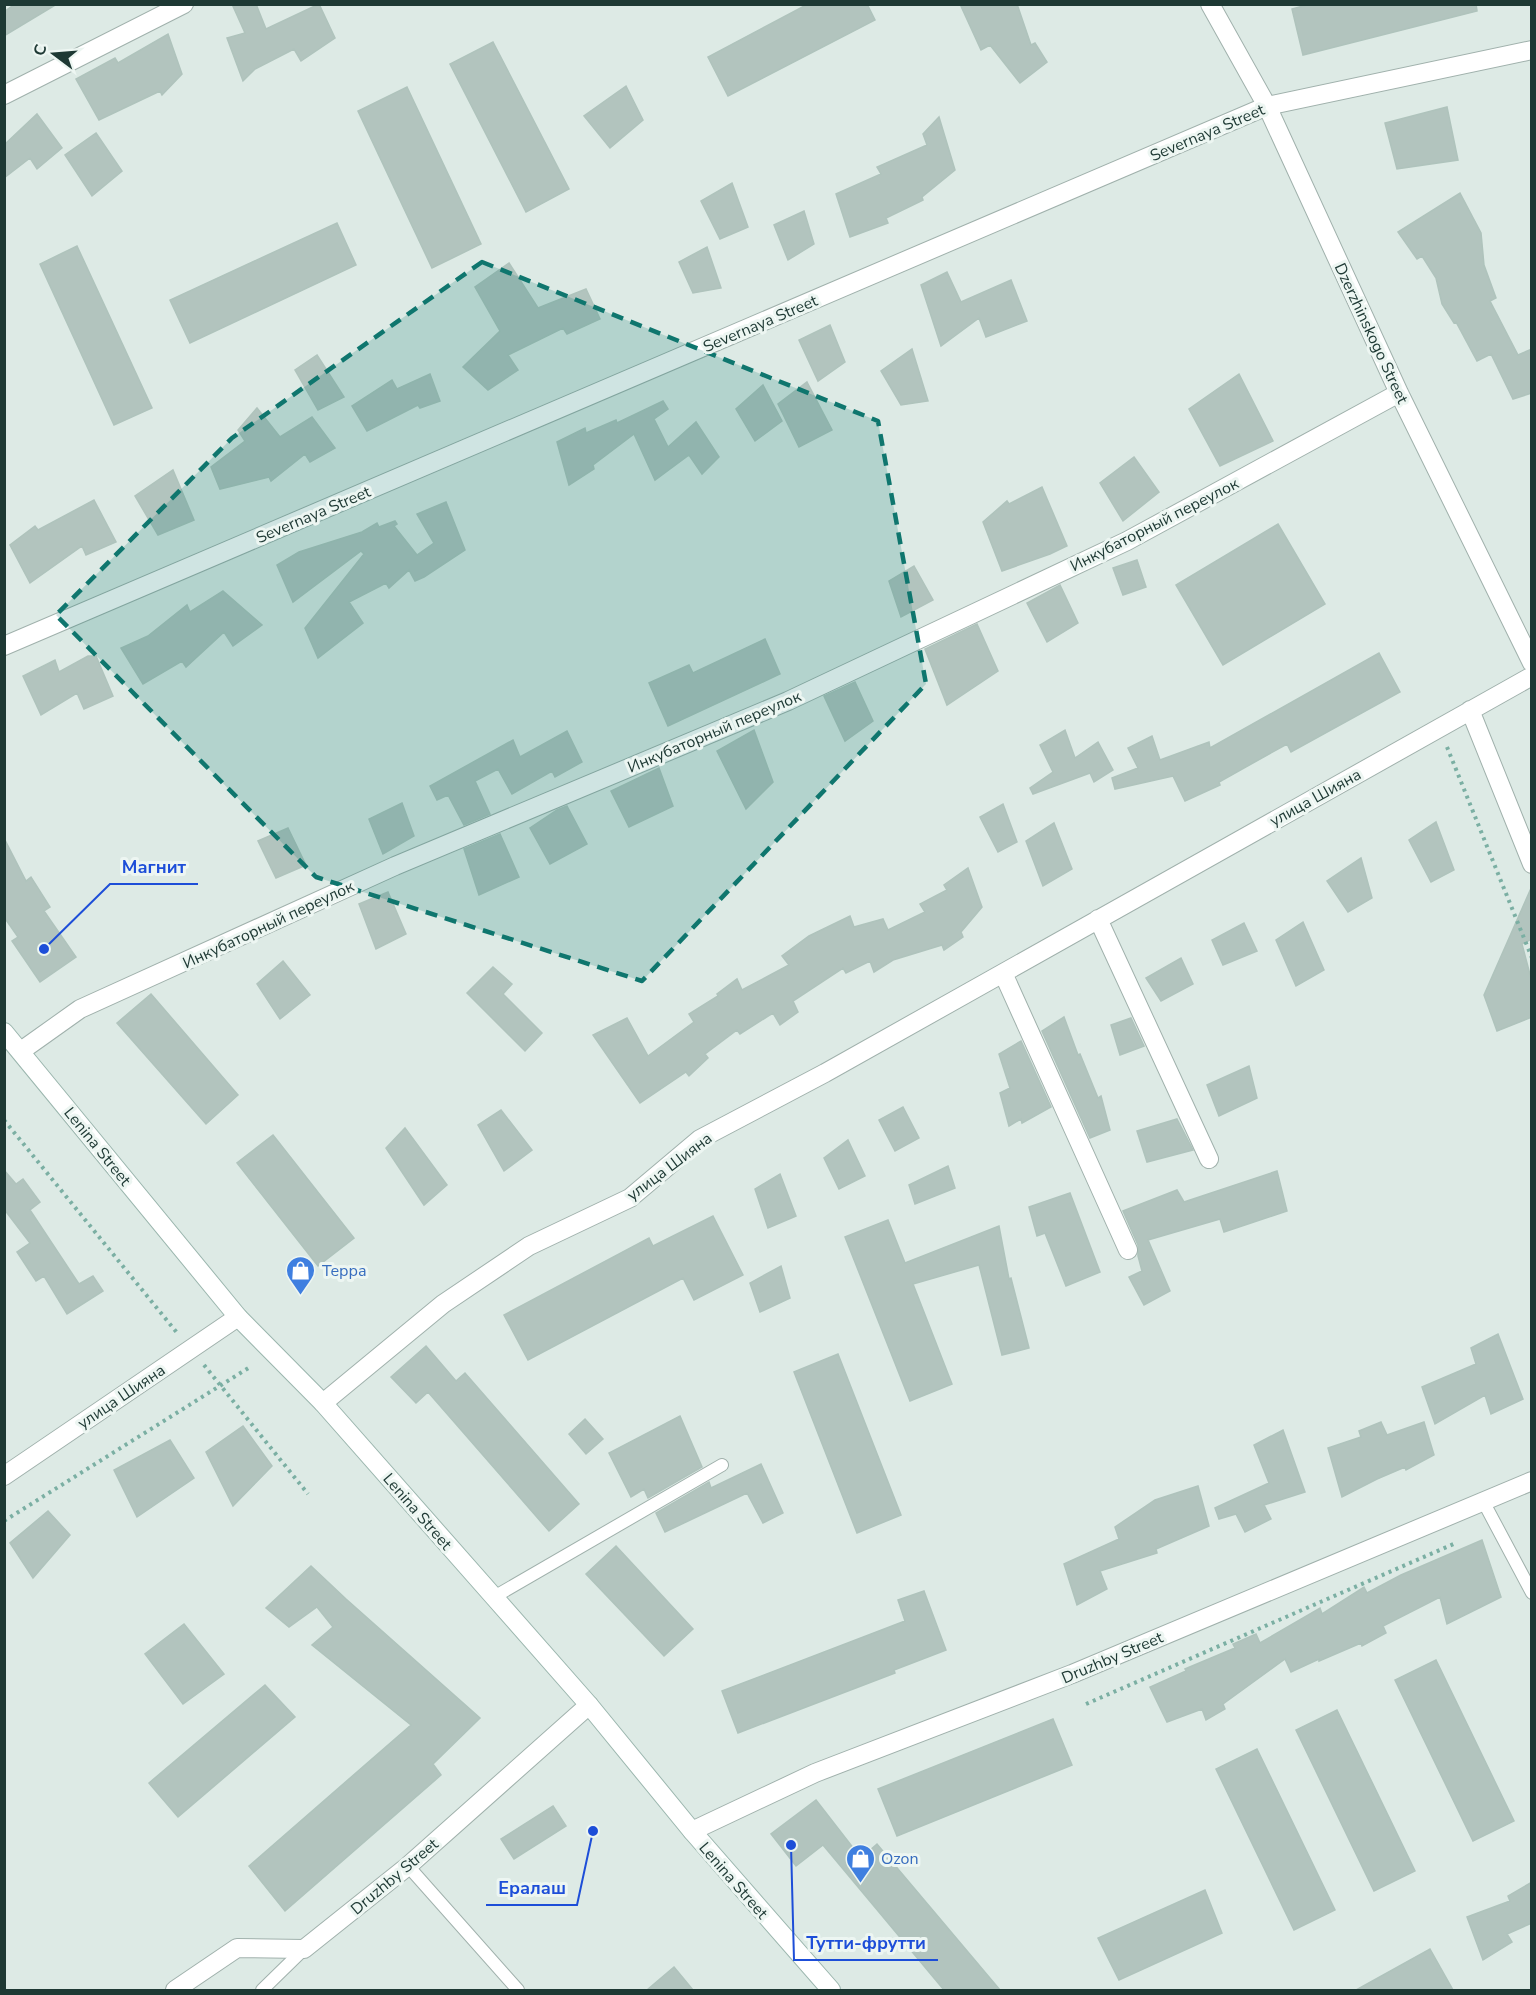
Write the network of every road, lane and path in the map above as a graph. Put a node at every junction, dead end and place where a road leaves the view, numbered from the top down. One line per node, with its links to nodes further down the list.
1 (184, 4): 4 (street)
2 (1210, 4): 5 (street, Dzerzhinskogo Street)
3 (1532, 50): 5 (street, Severnaya Street)
4 (4, 95)
5 (1267, 106): 6 (street, Dzerzhinskogo Street); 7 (street, Severnaya Street)
6 (1399, 393): 8 (street, Dzerzhinskogo Street); 17 (street, Инкубаторный переулок)
7 (4, 646)
8 (1532, 663)
9 (1532, 676): 10 (street, улица Шияна)
10 (1470, 710): 12 (street); 13 (street, улица Шияна)
11 (1444, 738): 14 (path)
12 (1532, 864)
13 (1098, 919): 15 (street, улица Шияна); 19 (street)
14 (1532, 958)
15 (1003, 973): 20 (street); 25 (street, улица Шияна)
16 (4, 1032): 17 (street, Lenina Street)
17 (21, 1051): 21 (street, Lenina Street)
18 (4, 1120): 22 (path)
19 (1209, 1159)
20 (1128, 1250)
21 (238, 1317): 25 (street, Lenina Street); 27 (street, улица Шияна)
22 (182, 1339)
23 (197, 1357): 29 (path)
24 (250, 1367): 31 (path)
25 (323, 1403): 34 (street, Lenina Street)
26 (722, 1465): 34 (lane)
27 (4, 1476)
28 (1532, 1481): 30 (street, Druzhby Street)
29 (308, 1494)
30 (1483, 1501): 33 (lane); 37 (street, Druzhby Street)
31 (4, 1521)
32 (1456, 1543): 35 (path)
33 (1532, 1593)
34 (494, 1597): 36 (street, Lenina Street)
35 (1086, 1704)
36 (589, 1705): 37 (street, Lenina Street); 38 (street, Druzhby Street)
37 (692, 1831): 43 (street, Lenina Street)
38 (408, 1866): 39 (street, Druzhby Street); 42 (lane)
39 (304, 1949): 40 (street); 41 (lane)
40 (175, 1990)
41 (262, 1990)
42 (518, 1990)
43 (831, 1990)

